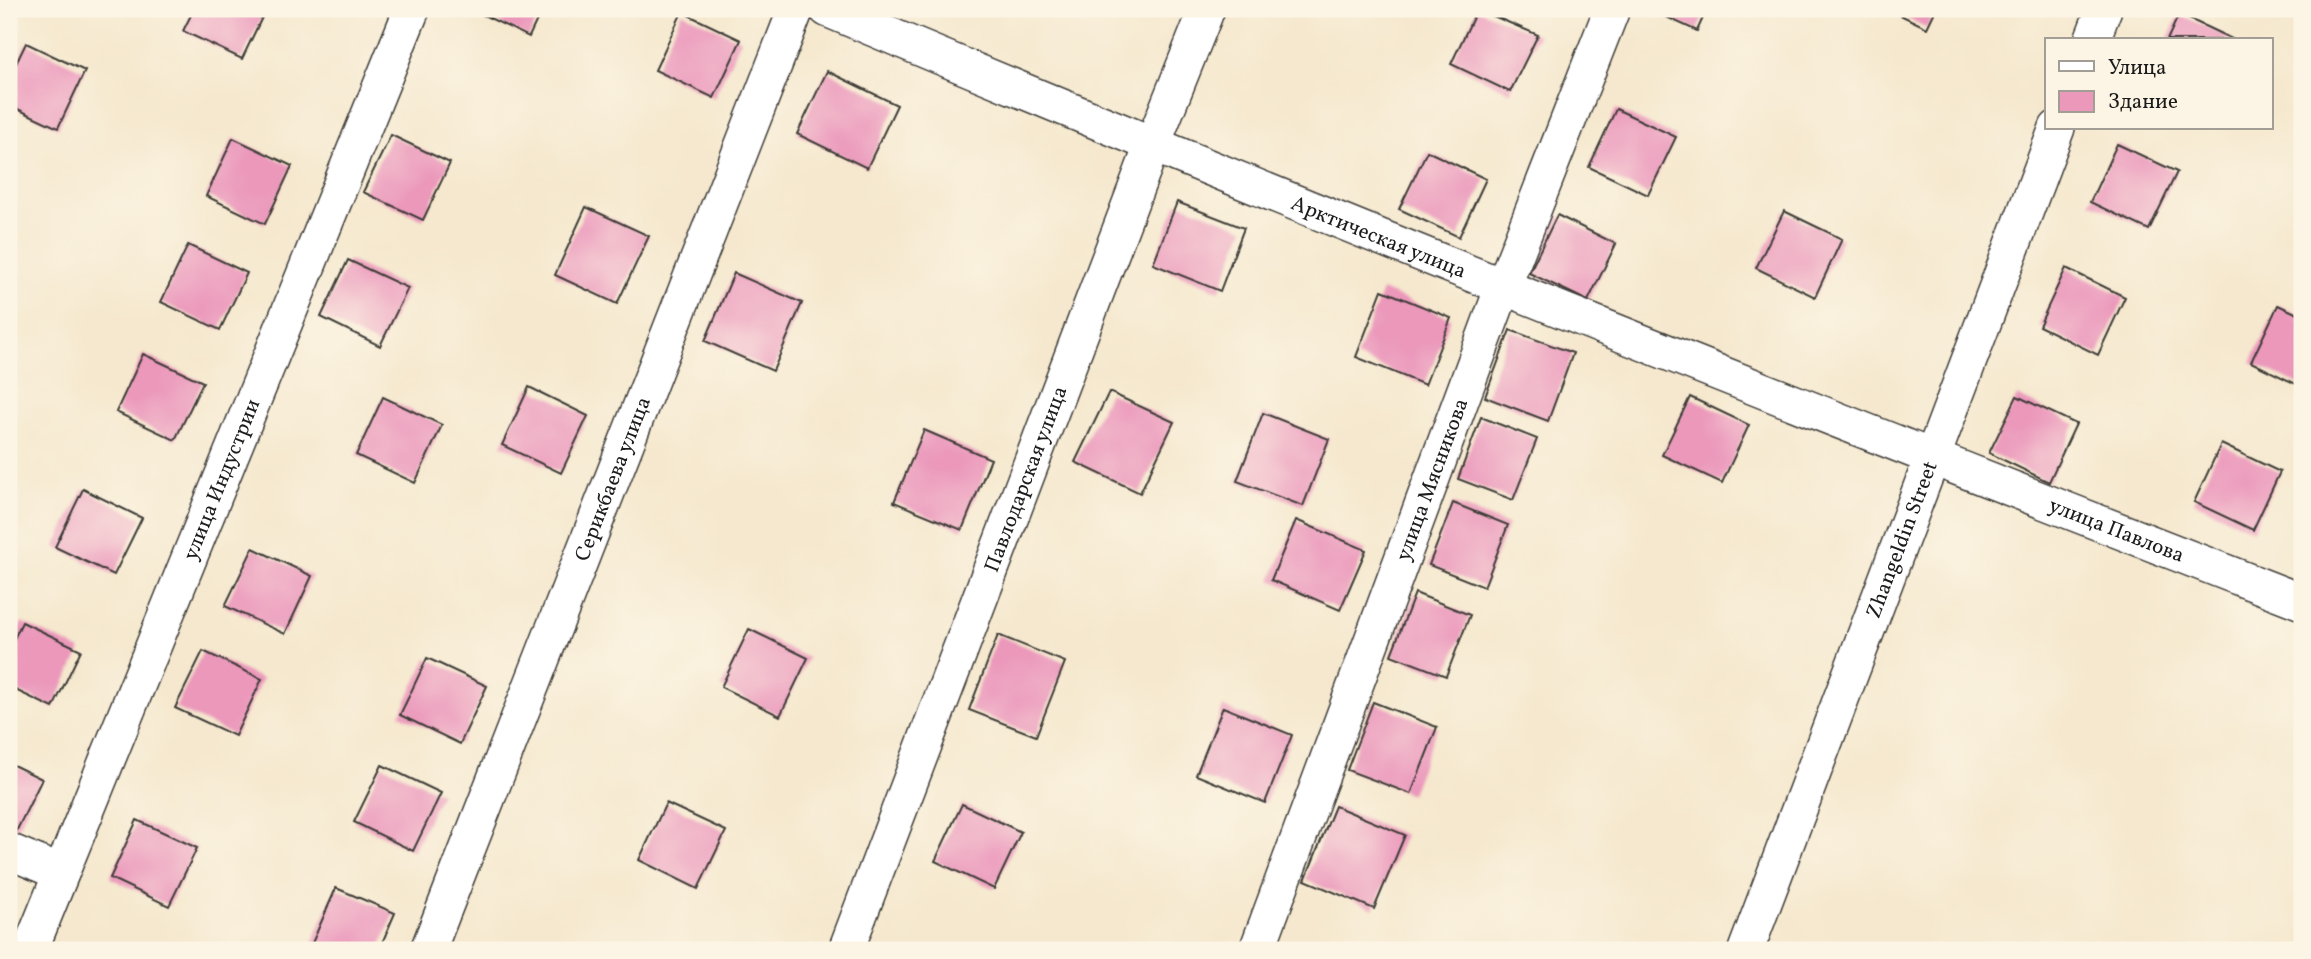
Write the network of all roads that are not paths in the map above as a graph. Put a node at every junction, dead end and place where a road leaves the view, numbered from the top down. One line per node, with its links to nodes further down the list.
1 (412, 9): 14 (street, улица Индустрии)
2 (796, 9): 16 (street, Серикбаева улица)
3 (827, 9): 9 (street, Арктическая улица)
4 (1207, 9): 9 (street, Павлодарская улица)
5 (1612, 9): 10 (street, улица Мясникова)
6 (2104, 9): 7 (street)
7 (2093, 38)
8 (2056, 130): 11 (street, Zhangeldin Street)
9 (1152, 146): 10 (street, Арктическая улица); 17 (street, Павлодарская улица)
10 (1503, 287): 11 (street, Арктическая улица); 18 (street, улица Мясникова)
11 (1932, 458): 12 (street, улица Павлова); 19 (street, Zhangeldin Street)
12 (2302, 602)
13 (9, 851): 14 (street)
14 (61, 873): 15 (street, улица Индустрии)
15 (30, 950)
16 (428, 950)
17 (846, 950)
18 (1257, 950)
19 (1746, 950)

